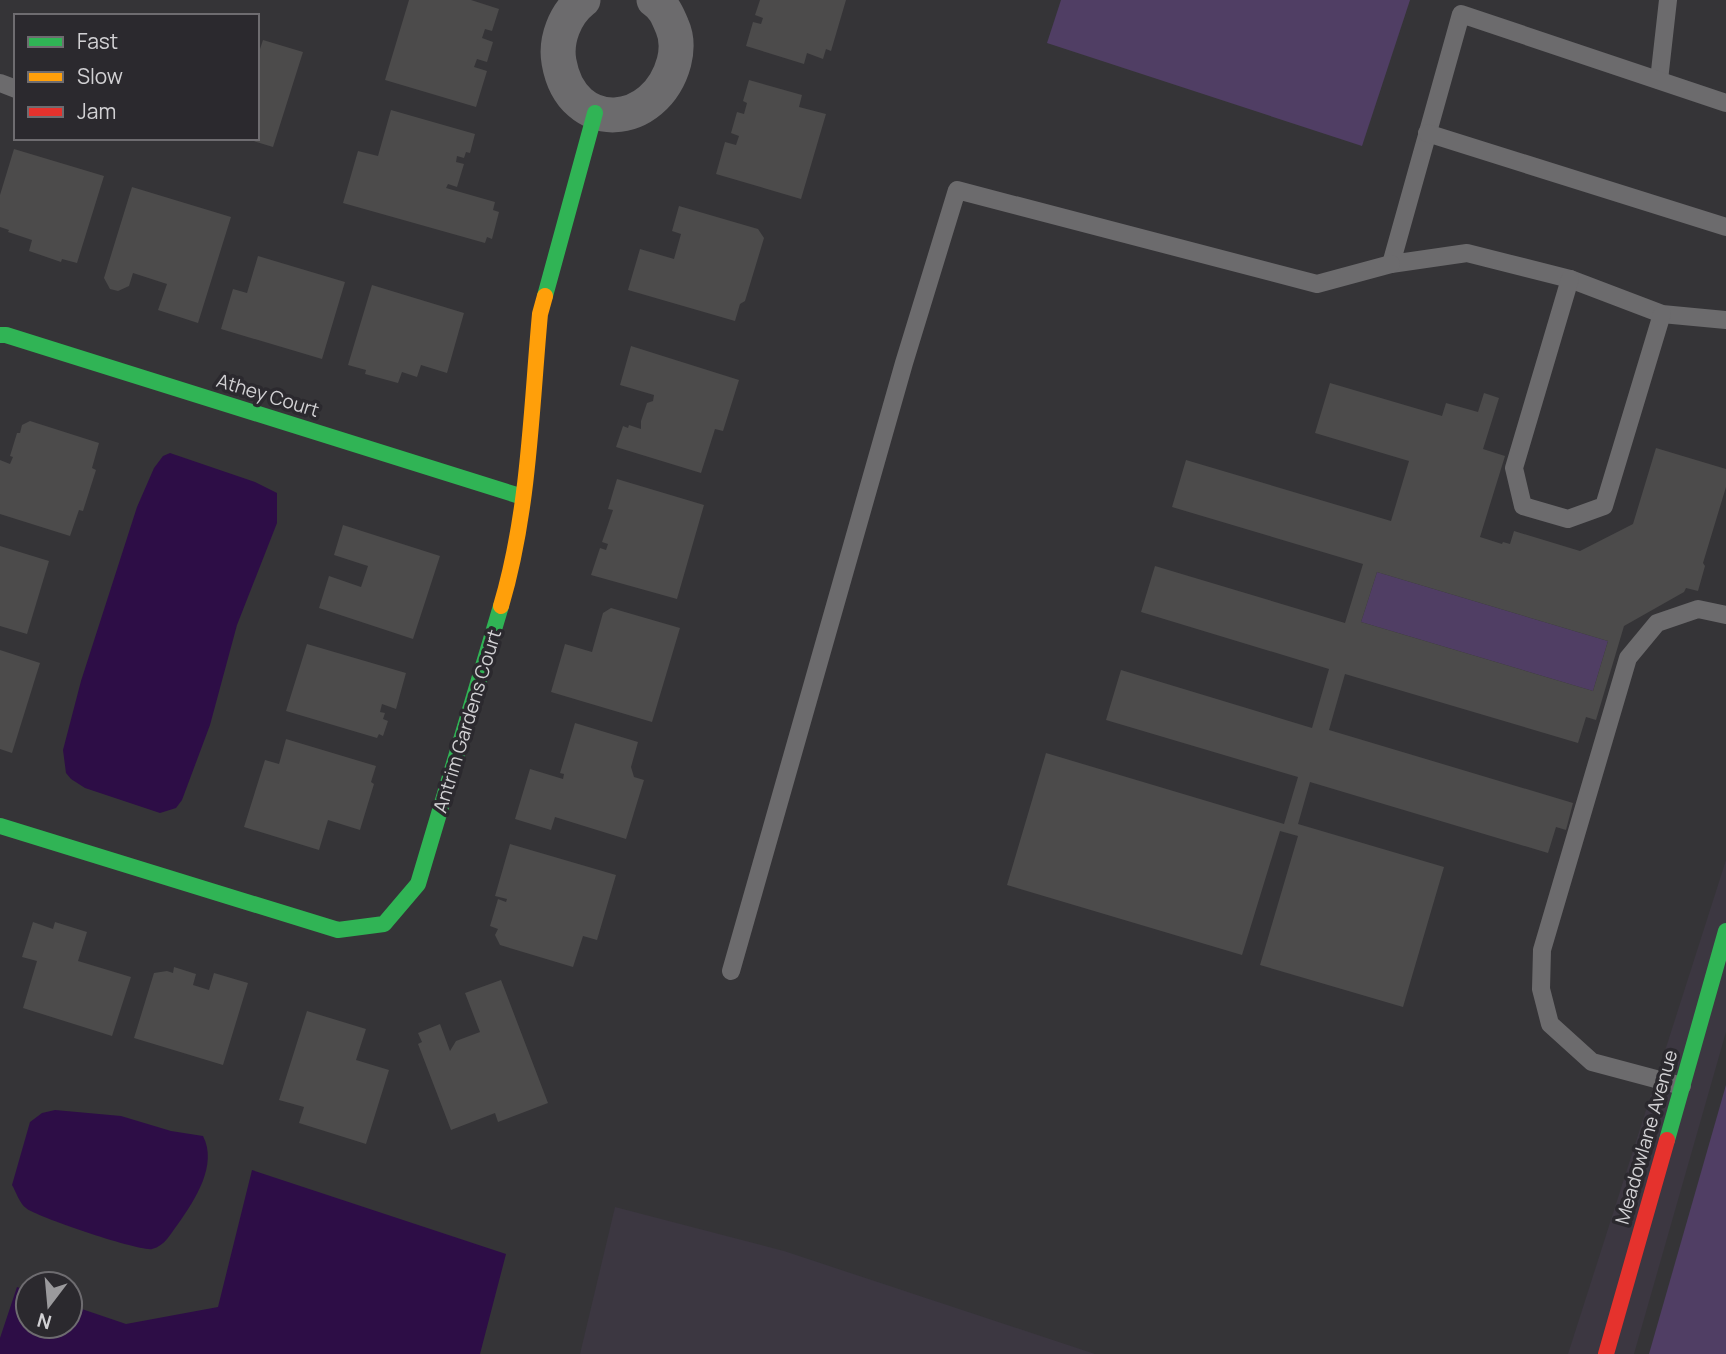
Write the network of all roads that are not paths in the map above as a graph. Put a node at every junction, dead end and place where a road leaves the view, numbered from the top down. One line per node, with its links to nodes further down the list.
1 (583, 0): 6 (street)
2 (654, 0): 6 (street)
3 (1668, 0): 4 (lane)
4 (1659, 80): 5 (lane); 7 (lane)
5 (1726, 103)
6 (595, 113): 14 (street, Antrim Gardens Court)
7 (1427, 133): 8 (lane); 9 (lane)
8 (1726, 227)
9 (1391, 264): 10 (lane); 18 (lane)
10 (1570, 279): 11 (lane); 11 (lane)
11 (1662, 314): 12 (lane)
12 (1726, 320)
13 (0, 335): 14 (street, Athey Court)
14 (523, 497): 16 (street, Antrim Gardens Court)
15 (1726, 615): 19 (lane)
16 (0, 826)
17 (1726, 931): 19 (street, Meadowlane Avenue)
18 (731, 971)
19 (1682, 1086): 20 (street, Meadowlane Avenue)
20 (1606, 1354)

